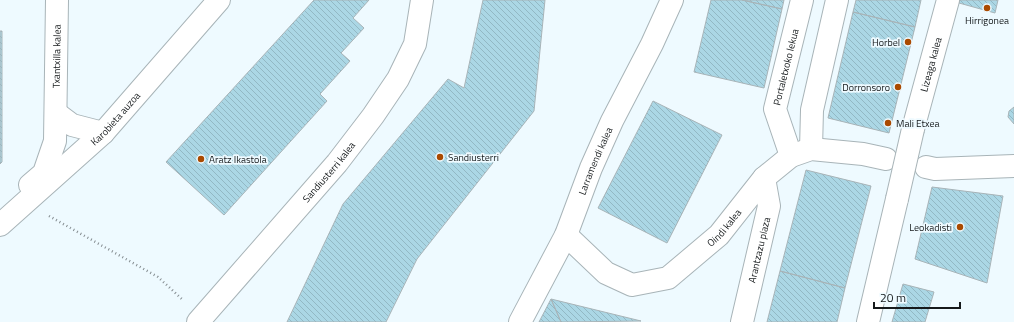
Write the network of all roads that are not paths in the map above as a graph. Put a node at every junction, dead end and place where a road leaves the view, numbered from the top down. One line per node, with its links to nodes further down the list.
1 (57, 0): 8 (street, Txantxilla kalea)
2 (219, 0): 9 (street, Karobieta auzoa)
3 (422, 0): 19 (street, Sandiusterri kalea)
4 (672, 0): 18 (street, Larramendi kalea)
5 (802, 0): 11 (street, Portaletxoko lekua)
6 (837, 0): 10 (street)
7 (948, 0): 22 (street, Lizeaga kalea, bridge)
8 (56, 113): 9 (street); 16 (street)
9 (103, 133): 17 (street, Karobieta auzoa)
10 (811, 149): 11 (street, Oindi kalea); 12 (street, Oindi kalea)
11 (791, 156): 15 (street, Oindi kalea)
12 (886, 159)
13 (1014, 166): 14 (street)
14 (926, 167)
15 (764, 178): 18 (street, Oindi kalea); 21 (street, Arantzazu plaza)
16 (0, 210)
17 (0, 225)
18 (566, 235): 20 (street, Larramendi kalea)
19 (200, 320)
20 (520, 322)
21 (742, 322)
22 (868, 322)

